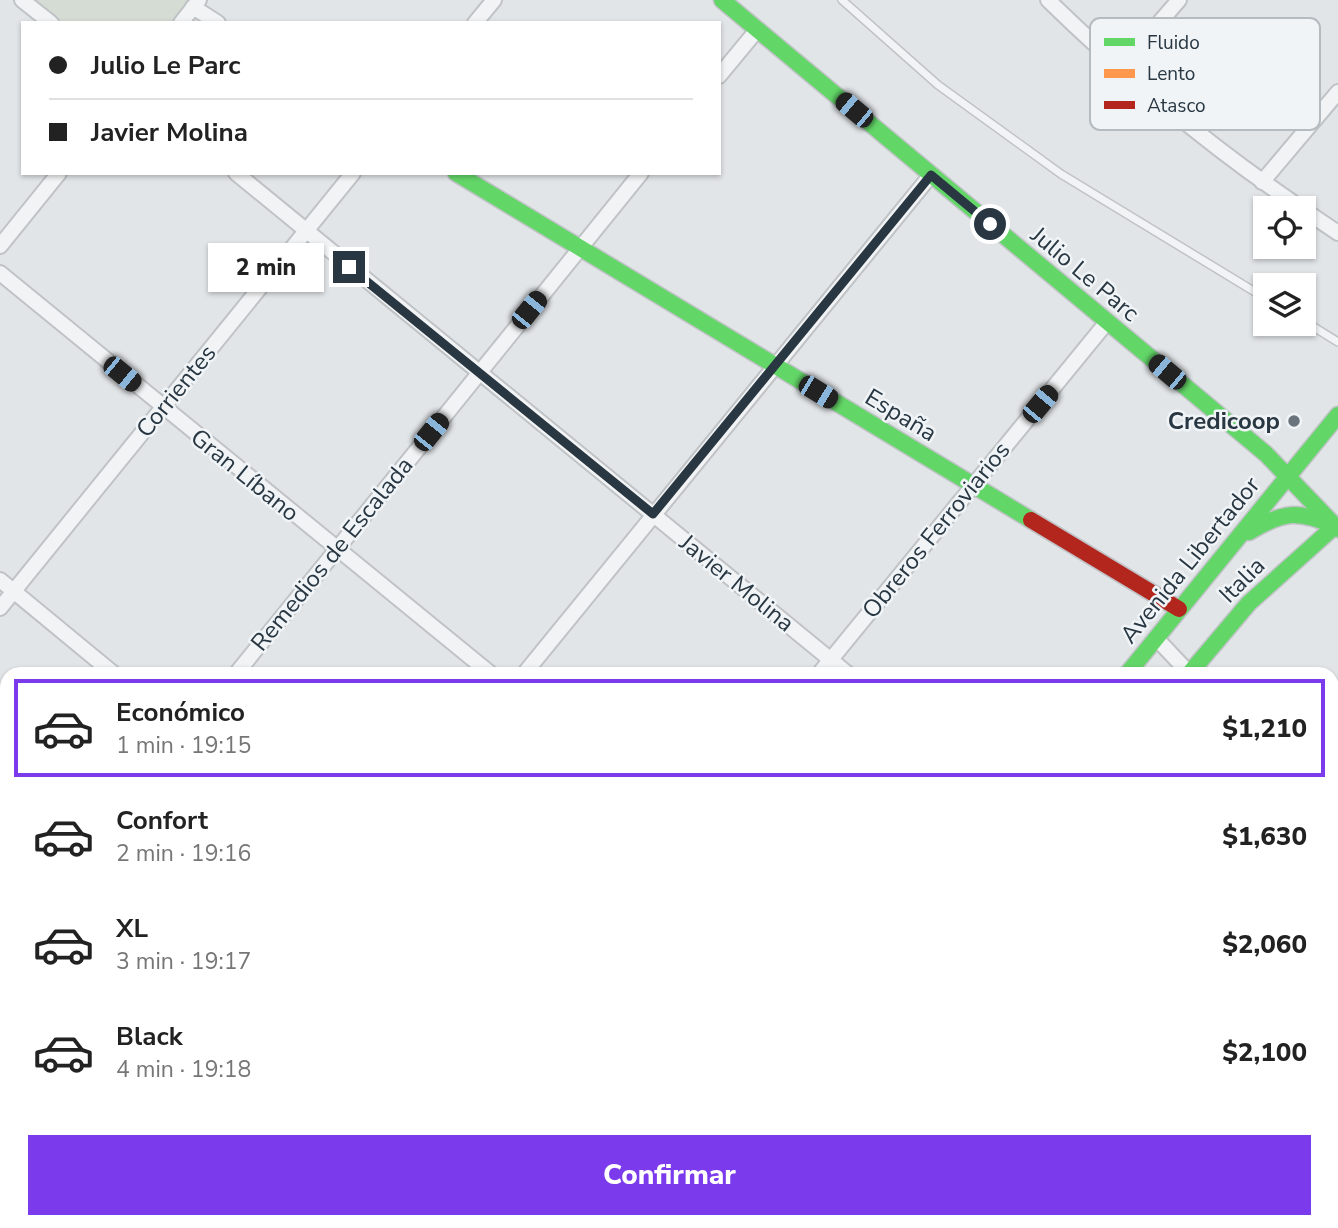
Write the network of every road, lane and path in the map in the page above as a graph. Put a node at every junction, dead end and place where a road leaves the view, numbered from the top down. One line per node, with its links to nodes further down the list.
1 (22, 0): 9 (street)
2 (494, 0): 12 (street)
3 (722, 0): 13 (street, Julio Le Parc)
4 (842, 0): 34 (lane)
5 (1048, 0): 14 (street)
6 (1179, 0): 8 (street)
7 (196, 4): 10 (street); 11 (street)
8 (1163, 18)
9 (48, 21)
10 (183, 21)
11 (216, 21)
12 (477, 21)
13 (757, 30): 15 (street); 25 (street, Julio Le Parc)
14 (1090, 41)
15 (721, 74)
16 (1338, 92): 17 (street)
17 (1320, 113)
18 (1196, 130): 26 (street)
19 (1306, 130): 26 (street)
20 (57, 175): 31 (street)
21 (238, 175): 29 (street, Javier Molina)
22 (351, 175): 29 (street, Corrientes)
23 (459, 175): 32 (street, España)
24 (639, 175): 32 (street, Remedios de Escalada)
25 (931, 175): 35 (street, Julio Le Parc); 38 (street)
26 (1262, 182): 27 (street)
27 (1283, 196)
28 (1316, 218): 30 (street)
29 (306, 231): 39 (street, Javier Molina); 40 (street, Corrientes)
30 (1338, 233)
31 (0, 246)
32 (580, 248): 38 (street, España); 39 (street, Remedios de Escalada)
33 (0, 273): 40 (street, Gran Líbano)
34 (1253, 291)
35 (1107, 322): 42 (street, Julio Le Parc); 43 (street, Obreros Ferroviarios)
36 (1316, 328): 37 (lane)
37 (1338, 342)
38 (774, 365): 43 (street, España); 44 (street)
39 (479, 373): 44 (street, Javier Molina); 47 (street, Remedios de Escalada)
40 (163, 407): 47 (street, Gran Líbano); 49 (street, Corrientes)
41 (1338, 415): 42 (street, Avenida Libertador)
42 (1289, 476): 45 (street, Julio Le Parc); 46 (street, Avenida Libertador)
43 (972, 485): 51 (street, España); 53 (street, Obreros Ferroviarios)
44 (653, 514): 53 (street, Javier Molina); 57 (street)
45 (1337, 527): 46 (street); 62 (street, Italia)
46 (1239, 537): 51 (street, Avenida Libertador)
47 (335, 549): 55 (street, Remedios de Escalada); 56 (street, Gran Líbano)
48 (0, 580): 49 (street)
49 (14, 591): 50 (street, Corrientes); 54 (street)
50 (0, 608)
51 (1179, 609): 52 (street, Avenida Libertador)
52 (1156, 638): 60 (street, Avenida Libertador); 61 (street)
53 (830, 659): 58 (street, Obreros Ferroviarios); 59 (street, Javier Molina)
54 (106, 667)
55 (242, 667)
56 (482, 667)
57 (530, 667)
58 (824, 667)
59 (840, 667)
60 (1133, 667)
61 (1183, 667)
62 (1195, 667)

